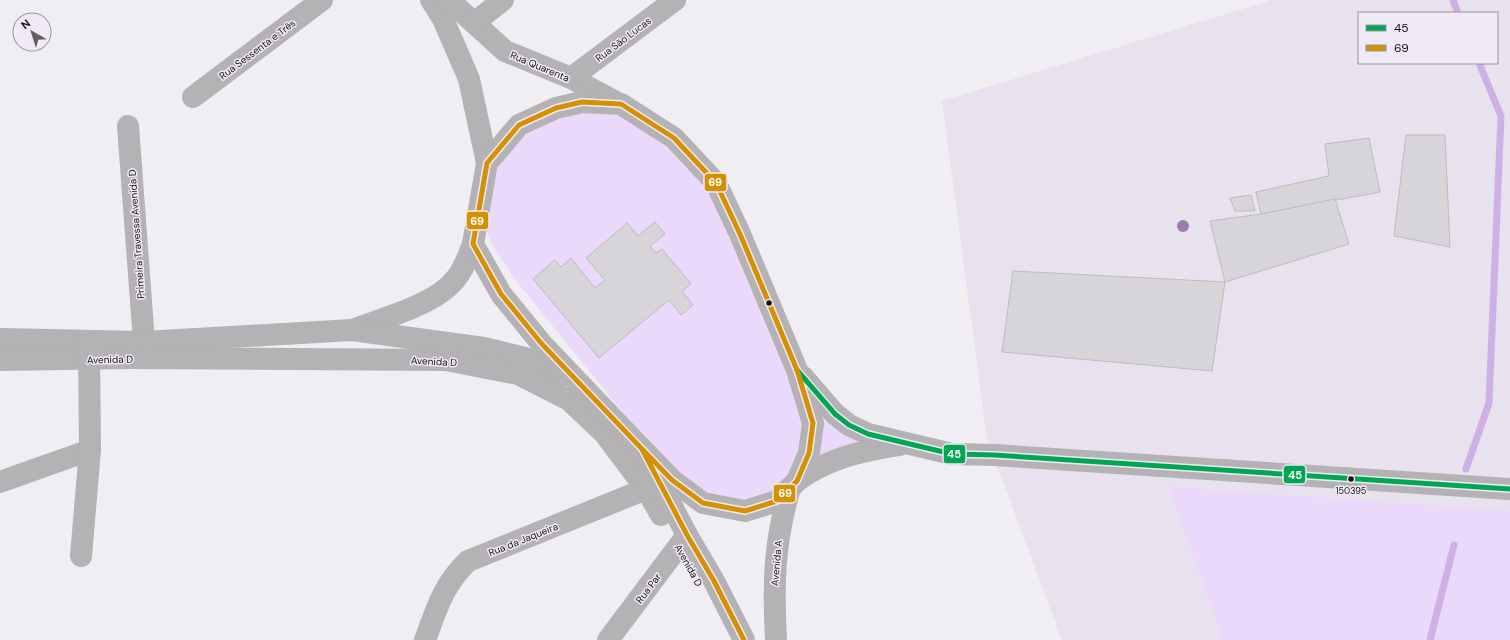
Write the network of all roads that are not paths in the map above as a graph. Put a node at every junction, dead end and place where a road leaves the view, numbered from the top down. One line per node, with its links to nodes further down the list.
1 (322, 0): 8 (street, Rua Sessenta e Três)
2 (431, 0): 11 (street, Rua Quarenta)
3 (449, 0): 6 (street, Rua Quarenta)
4 (503, 0): 6 (street)
5 (675, 0): 7 (street, Rua São Lucas)
6 (474, 23): 7 (street, Rua Quarenta)
7 (571, 78): 9 (street, Rua Quarenta)
8 (193, 97)
9 (621, 104): 11 (street, Rua Quarenta); 18 (street, Rua Quarenta)
10 (128, 126): 15 (street, Primeira Travessa Avenida D)
11 (487, 163): 12 (street, Rua Quarenta)
12 (472, 244): 13 (street, Avenida D); 19 (street, Rua Quarenta)
13 (352, 330): 15 (street, Avenida D); 19 (street, Avenida D)
14 (0, 339): 16 (street, Avenida D)
15 (144, 342): 16 (street, Avenida D)
16 (89, 350): 17 (street, Avenida D); 21 (street); 23 (street, Avenida D)
17 (0, 360)
18 (797, 370): 20 (street); 25 (street, Rua Quarenta)
19 (574, 378): 22 (street, Rua Quarenta)
20 (906, 444): 25 (street); 26 (street)
21 (90, 450): 24 (street); 28 (street)
22 (642, 450): 23 (street, Avenida D); 25 (street, Rua Quarenta)
23 (650, 481): 27 (street, Avenida D); 29 (street, Rua da Jaqueira)
24 (0, 482)
25 (794, 484): 33 (street, Avenida A)
26 (1510, 489)
27 (683, 541): 30 (street, Rua Par); 31 (street, Avenida D); 32 (street, Avenida D)
28 (81, 556)
29 (425, 640)
30 (608, 640)
31 (731, 640)
32 (744, 640)
33 (776, 640)

